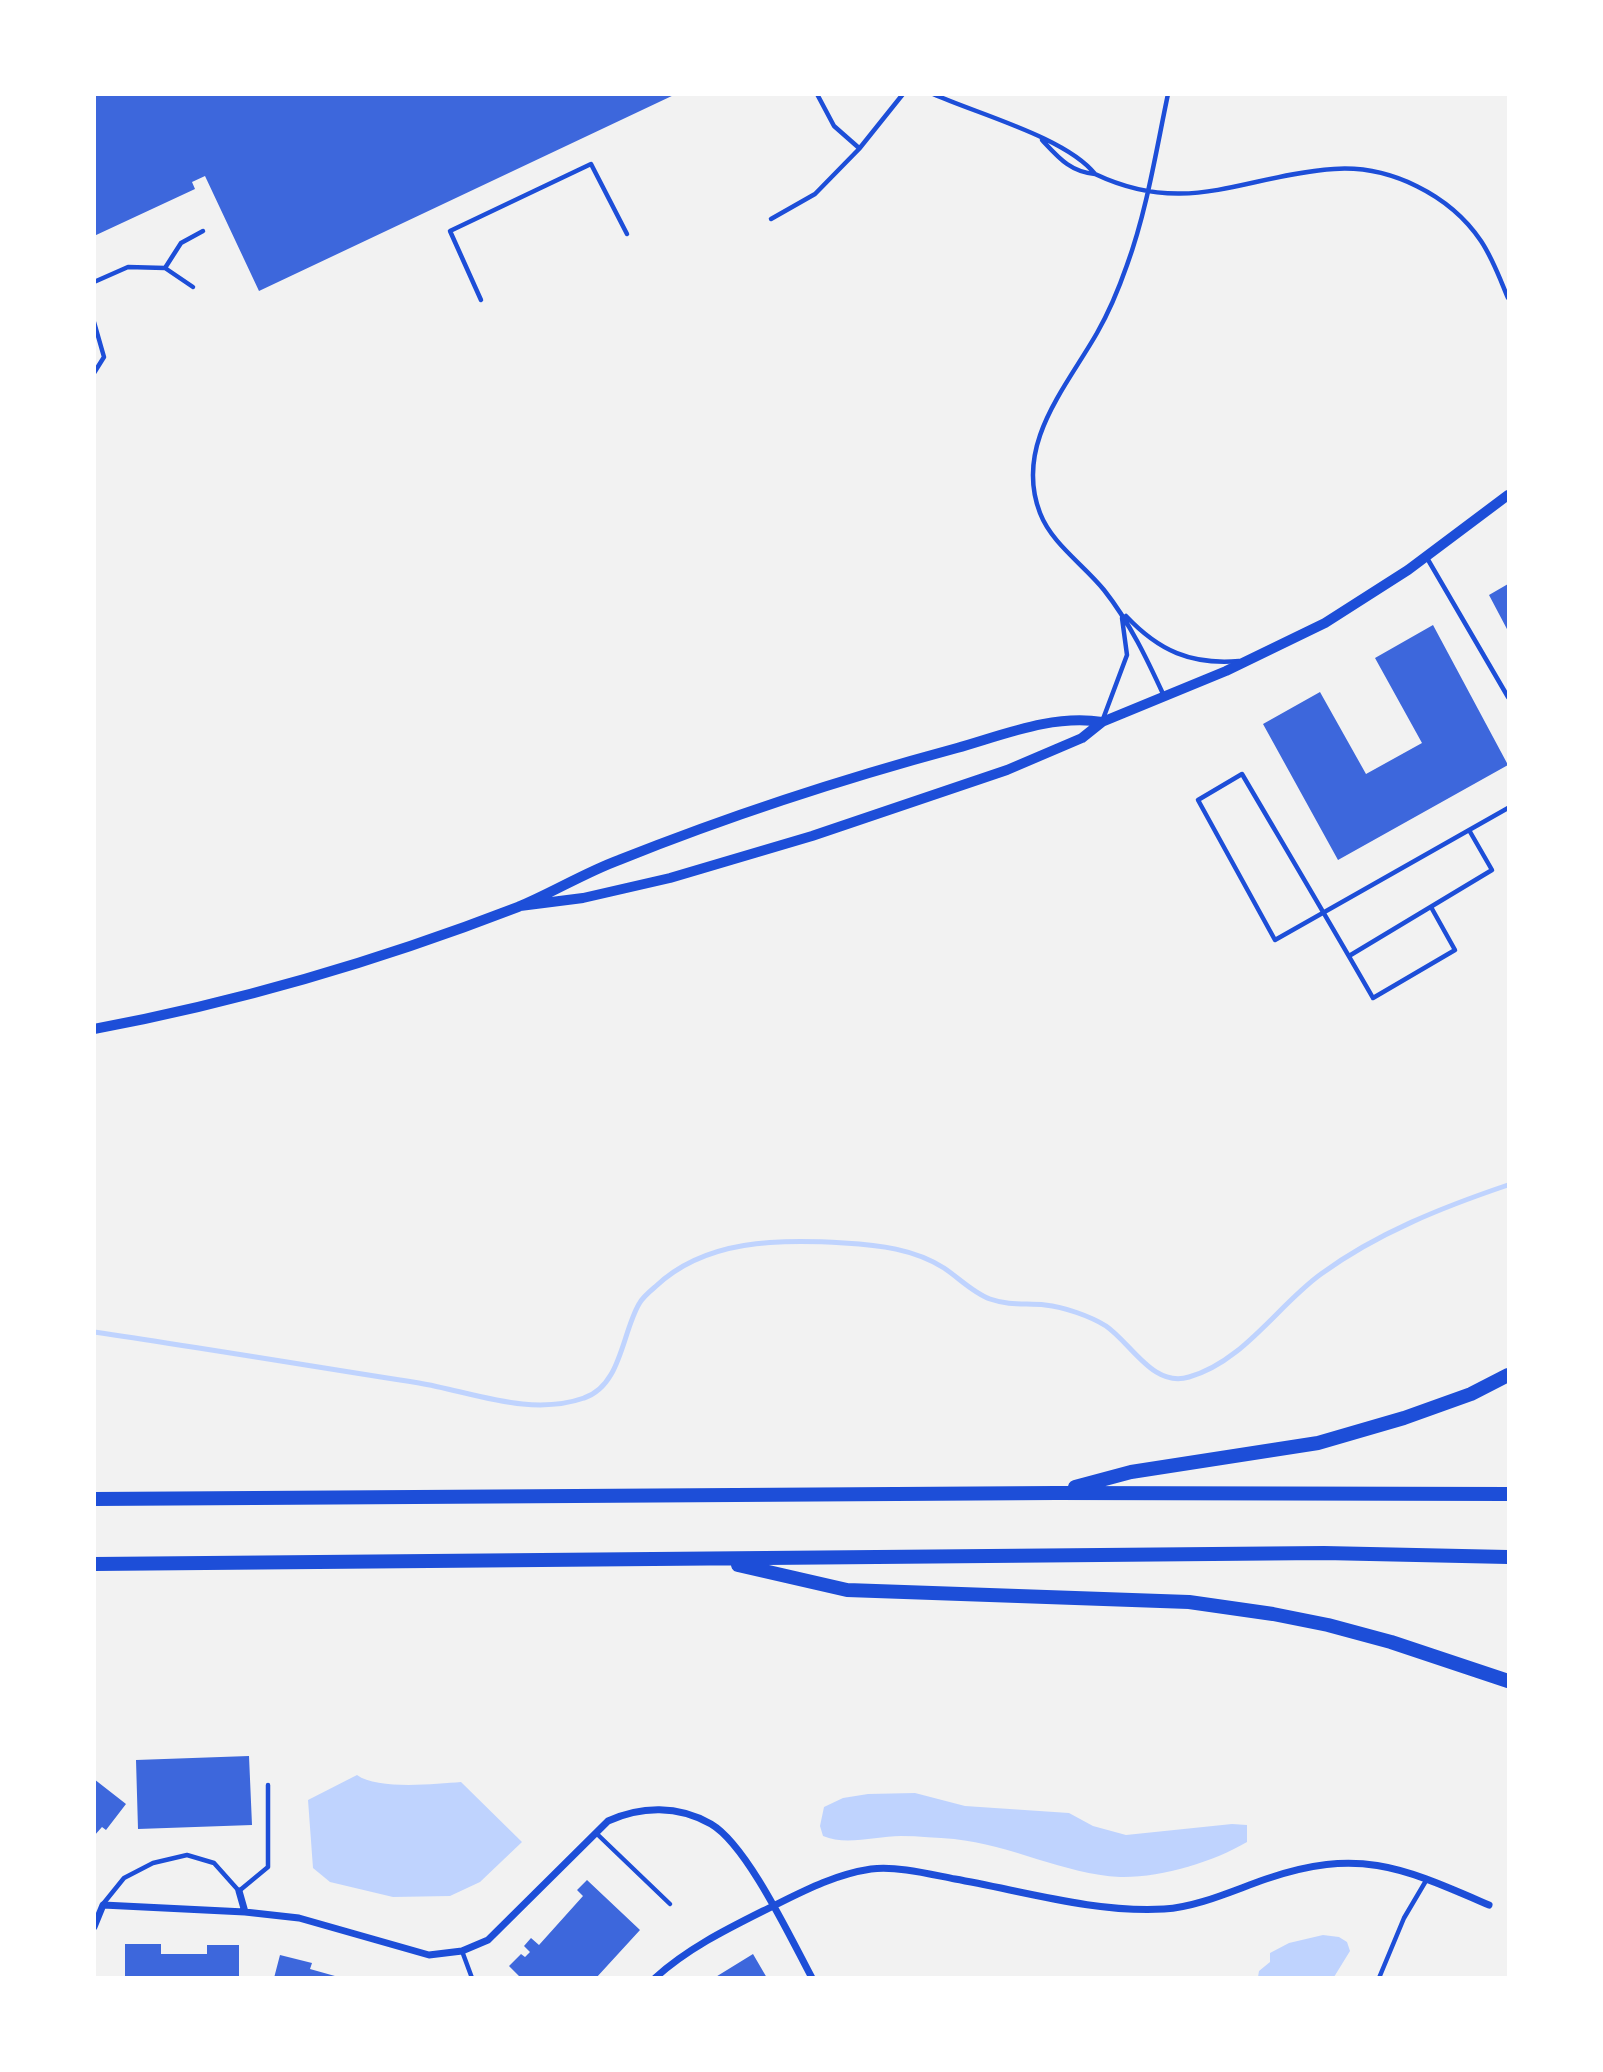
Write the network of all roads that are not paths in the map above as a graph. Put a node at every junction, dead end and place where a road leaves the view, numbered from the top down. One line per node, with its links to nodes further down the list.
1 (817, 94): 6 (lane)
2 (904, 94): 6 (lane)
3 (933, 94): 5 (lane)
4 (1168, 94): 8 (lane)
5 (1042, 140): 7 (lane); 7 (lane)
6 (859, 149): 9 (lane)
7 (1095, 174): 8 (lane)
8 (1147, 190): 14 (lane); 22 (lane)
9 (771, 219)
10 (203, 231): 12 (lane)
11 (627, 234): 17 (lane)
12 (165, 268): 13 (lane); 15 (lane)
13 (94, 282)
14 (1506, 286): 16 (lane)
15 (192, 288)
16 (1508, 298)
17 (481, 300)
18 (94, 322): 19 (lane)
19 (94, 373)
20 (1508, 495): 21 (street)
21 (1427, 557): 23 (street); 24 (lane)
22 (1119, 609): 23 (lane); 25 (lane); 26 (lane)
23 (1254, 659): 25 (street)
24 (1508, 697)
25 (1165, 698): 26 (street)
26 (1101, 722): 29 (street); 29 (street)
27 (1508, 808): 28 (lane)
28 (1469, 830): 30 (lane); 31 (lane)
29 (520, 906): 33 (street)
30 (1431, 907): 32 (lane); 32 (lane)
31 (1324, 913): 31 (lane); 32 (lane)
32 (1349, 956)
33 (94, 1029)
34 (1508, 1376): 35 (highway)
35 (1056, 1493): 36 (highway); 37 (highway)
36 (1508, 1494)
37 (94, 1499)
38 (1508, 1557): 39 (highway)
39 (713, 1559): 40 (highway); 41 (highway)
40 (94, 1564)
41 (1508, 1681)
42 (268, 1785): 45 (lane)
43 (595, 1832): 46 (lane); 49 (street); 52 (street)
44 (1427, 1878): 48 (street); 49 (street); 56 (lane)
45 (239, 1891): 47 (lane); 50 (street)
46 (670, 1904)
47 (103, 1905): 50 (street); 51 (street)
48 (1489, 1905)
49 (772, 1906): 54 (street); 55 (street)
50 (245, 1912): 52 (street)
51 (94, 1927)
52 (462, 1951): 53 (lane)
53 (472, 1978)
54 (655, 1978)
55 (812, 1978)
56 (1379, 1978)

